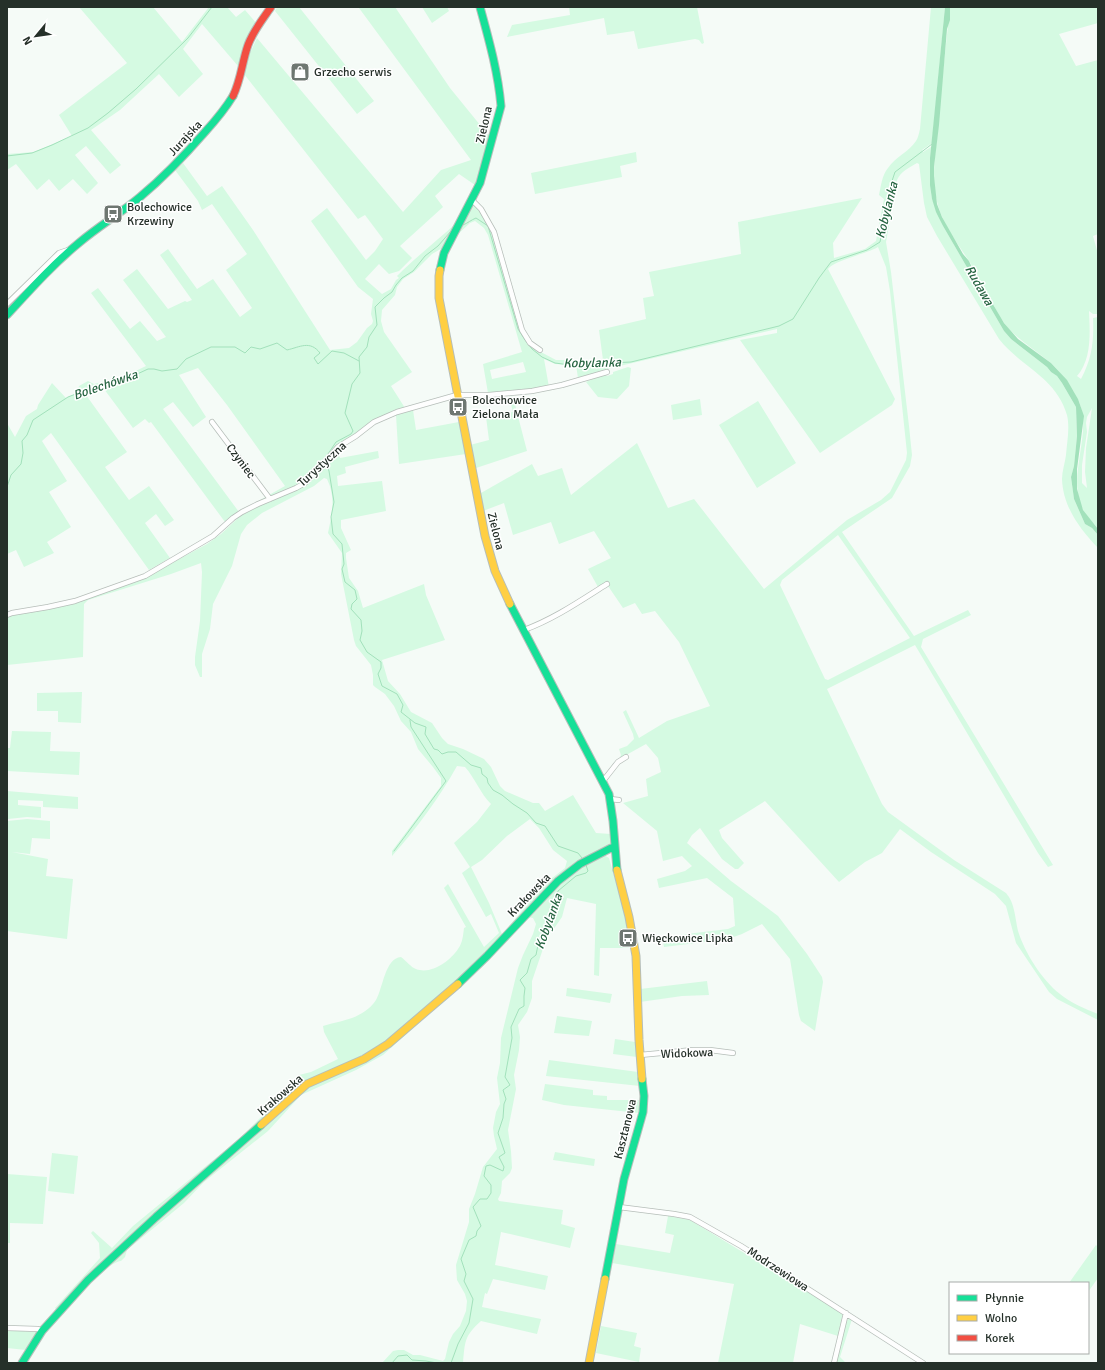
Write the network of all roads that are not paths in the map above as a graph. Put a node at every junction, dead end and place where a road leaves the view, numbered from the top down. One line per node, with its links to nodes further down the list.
1 (271, 7): 4 (street, Jurajska)
2 (480, 7): 3 (street, Zielona)
3 (472, 200): 7 (street); 9 (street, Zielona)
4 (70, 250): 5 (street, Jurajska); 6 (street, Jurajska)
5 (7, 304)
6 (7, 315)
7 (540, 350)
8 (607, 372): 9 (street, Turystyczna)
9 (457, 394): 11 (street, Turystyczna); 14 (street, Zielona)
10 (212, 422): 11 (street, Czyniec)
11 (270, 499): 13 (street, Turystyczna)
12 (607, 584): 14 (street)
13 (7, 615)
14 (524, 630): 16 (street, Zielona)
15 (626, 757): 16 (street)
16 (604, 782): 17 (street, Zielona)
17 (610, 800): 18 (street); 19 (street, Zielona)
18 (619, 800)
19 (615, 850): 21 (street, Kasztanowa); 25 (street, Krakowska)
20 (733, 1053): 21 (street, Widokowa)
21 (640, 1056): 22 (street, Kasztanowa)
22 (619, 1207): 23 (street, Modrzewiowa); 27 (street, Kasztanowa)
23 (846, 1313): 28 (street); 29 (street, Modrzewiowa)
24 (7, 1328): 25 (street)
25 (42, 1331): 26 (street, Krakowska)
26 (22, 1363)
27 (589, 1363)
28 (834, 1363)
29 (924, 1363)

